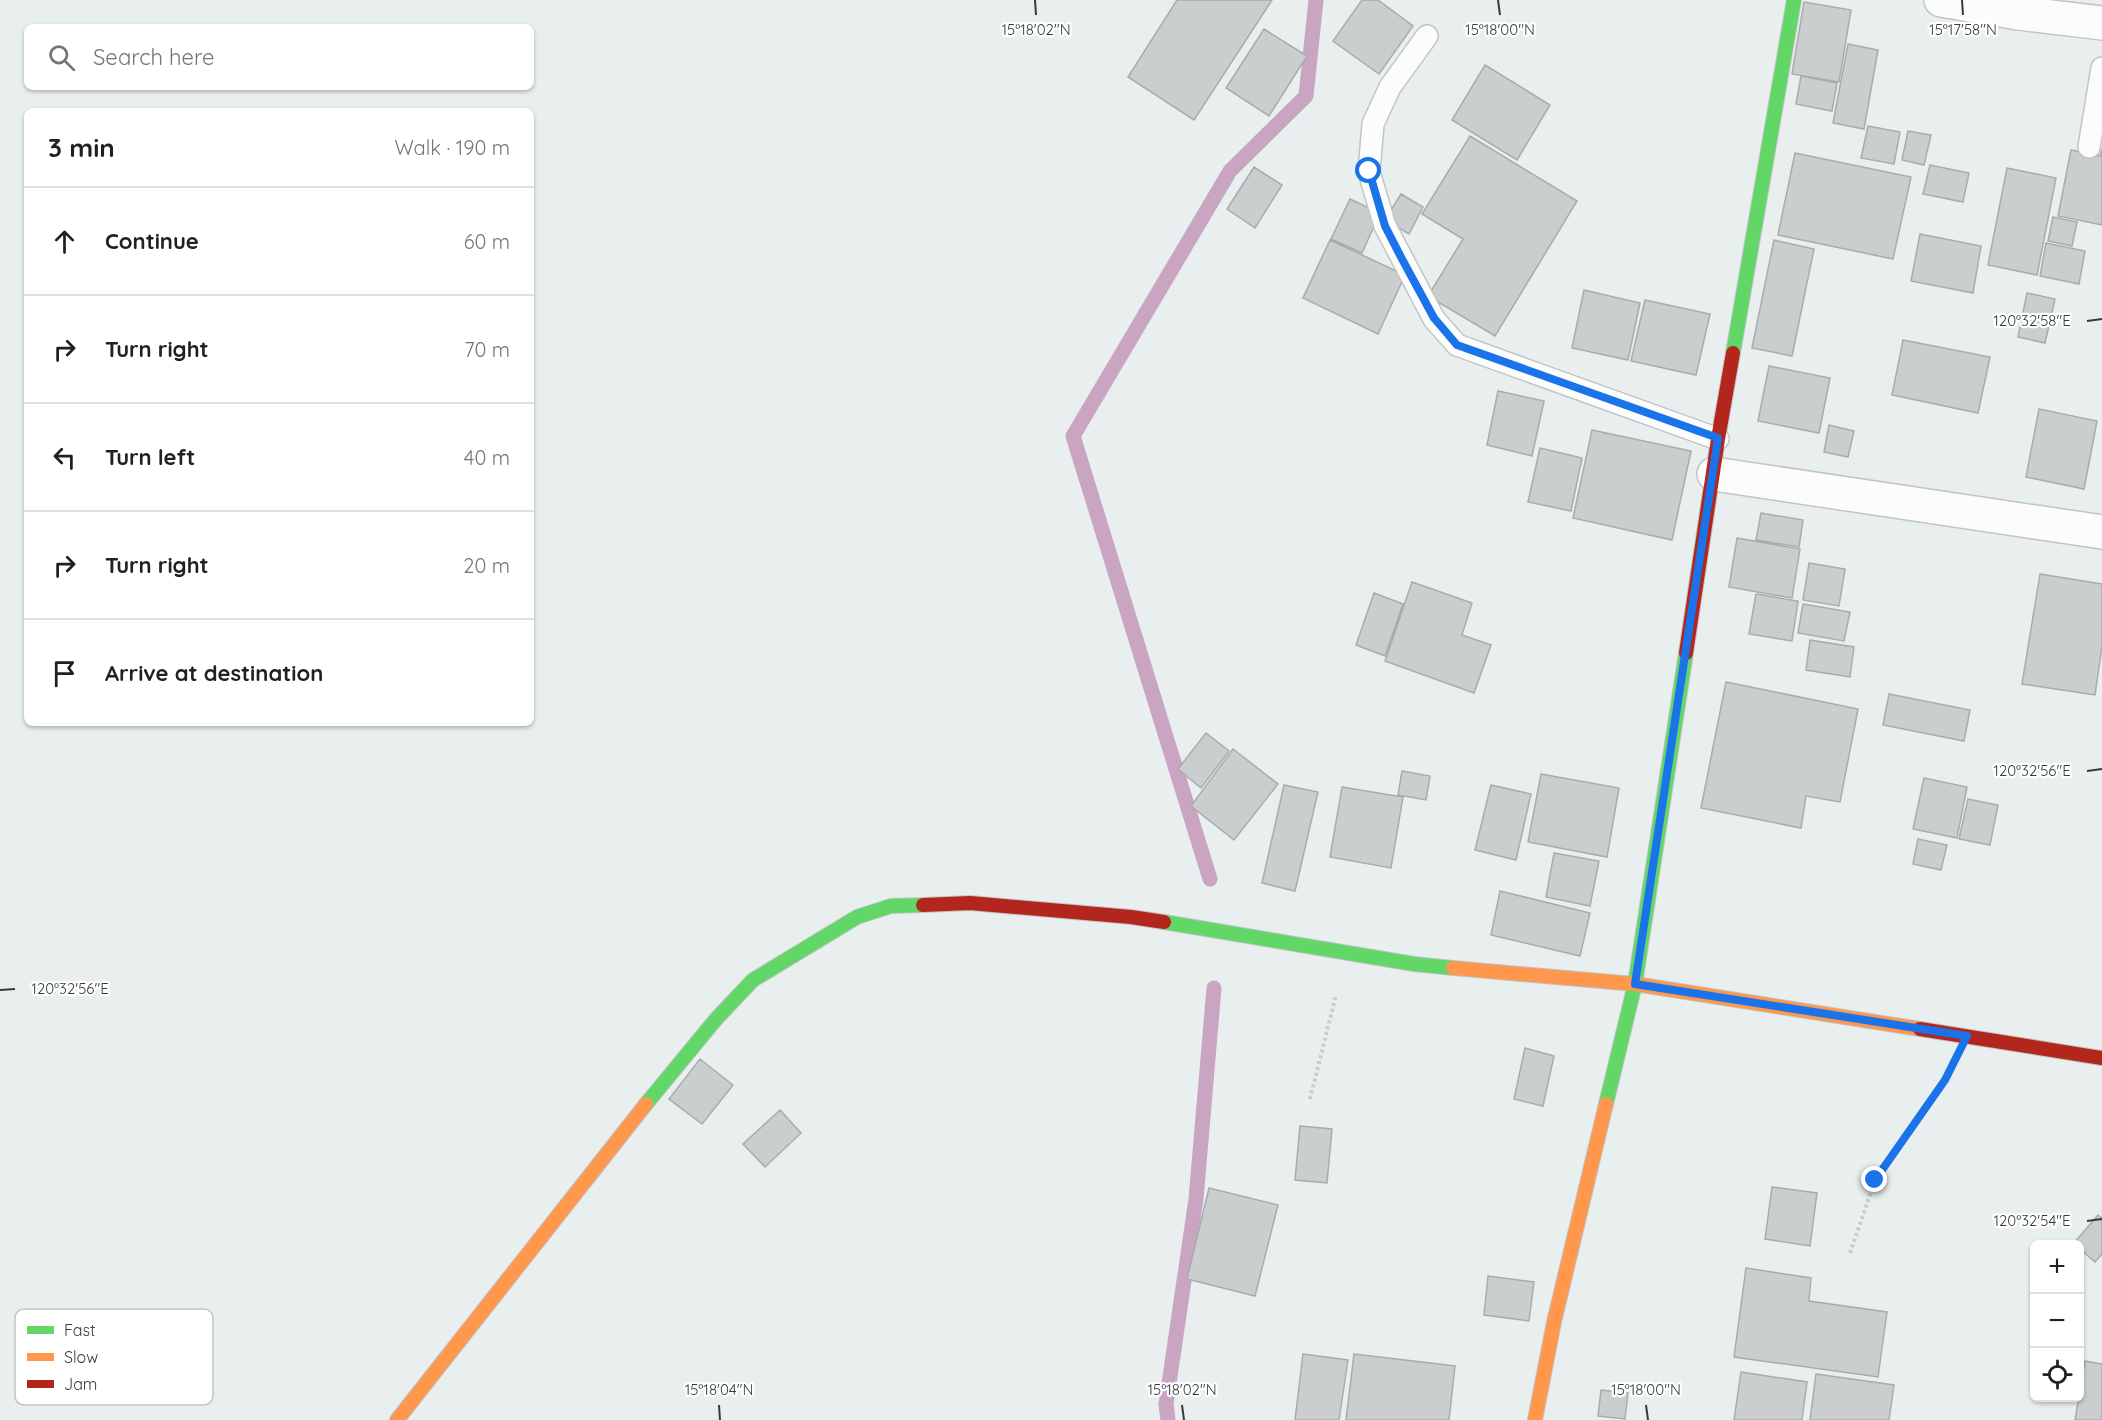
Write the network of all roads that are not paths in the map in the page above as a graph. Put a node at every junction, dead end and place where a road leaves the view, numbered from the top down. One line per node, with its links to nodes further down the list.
1 (1794, 0): 7 (street)
2 (1941, 0): 3 (street)
3 (2102, 23)
4 (1427, 36): 7 (lane)
5 (2102, 69): 6 (lane)
6 (2090, 147)
7 (1718, 438): 8 (street)
8 (1714, 474): 9 (street); 10 (street)
9 (2102, 532)
10 (1635, 984): 11 (street); 12 (street); 13 (street)
11 (2102, 1058)
12 (397, 1420)
13 (1535, 1420)

